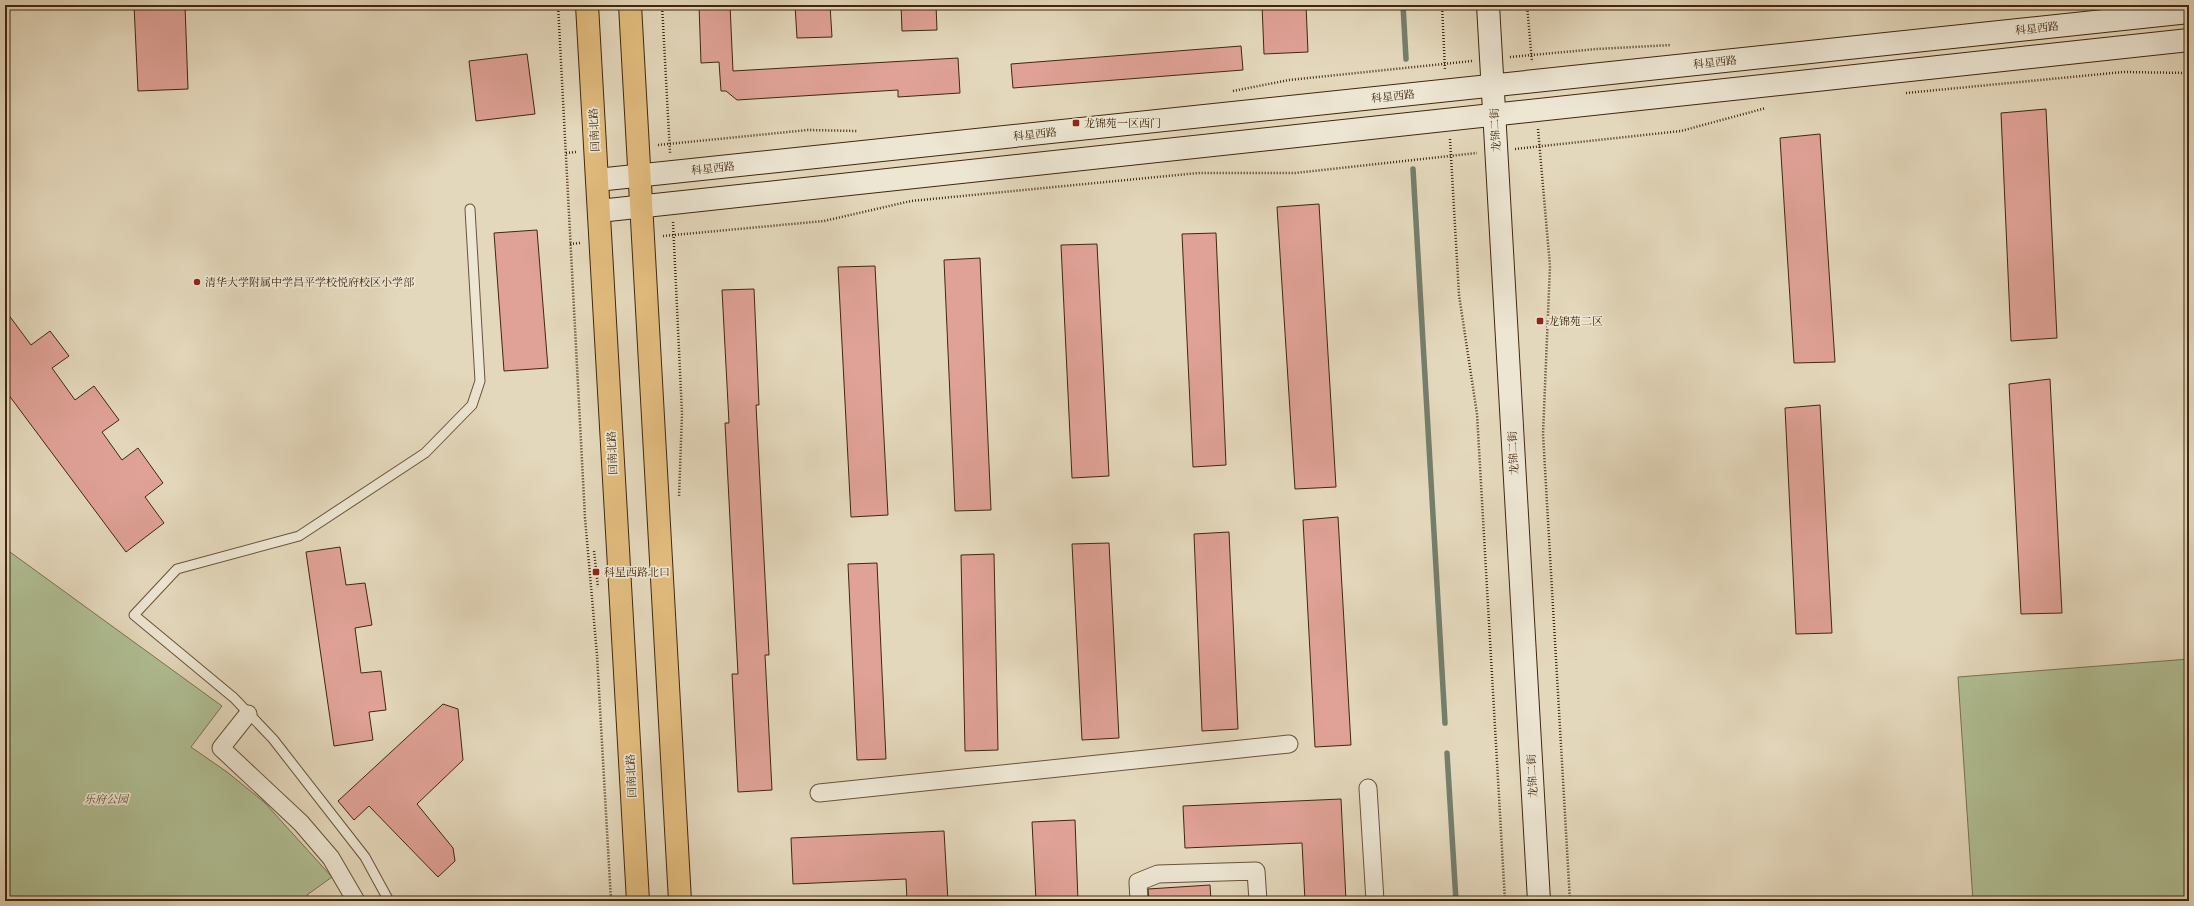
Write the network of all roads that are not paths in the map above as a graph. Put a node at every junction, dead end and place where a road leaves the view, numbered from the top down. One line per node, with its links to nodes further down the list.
1 (587, 5): 9 (main road, 回南北路)
2 (630, 5): 8 (main road)
3 (1488, 5): 6 (street, 龙锦二街)
4 (2189, 12): 6 (street, 科星西路)
5 (2189, 40): 7 (street)
6 (1493, 86): 7 (street, 龙锦二街); 8 (street, 科星西路)
7 (1494, 115): 10 (street); 24 (street, 龙锦二街)
8 (640, 176): 9 (street, 科星西路); 10 (main road)
9 (597, 180): 12 (main road, 回南北路)
10 (642, 207): 12 (street); 20 (main road)
11 (470, 209): 13 (lane)
12 (599, 211): 19 (main road, 回南北路)
13 (248, 714): 17 (street); 18 (lane)
14 (1289, 744): 16 (street)
15 (1368, 788): 23 (street)
16 (819, 792)
17 (356, 901)
18 (389, 901)
19 (638, 901)
20 (680, 901)
21 (1139, 901): 22 (street)
22 (1258, 901)
23 (1375, 901)
24 (1539, 901)

